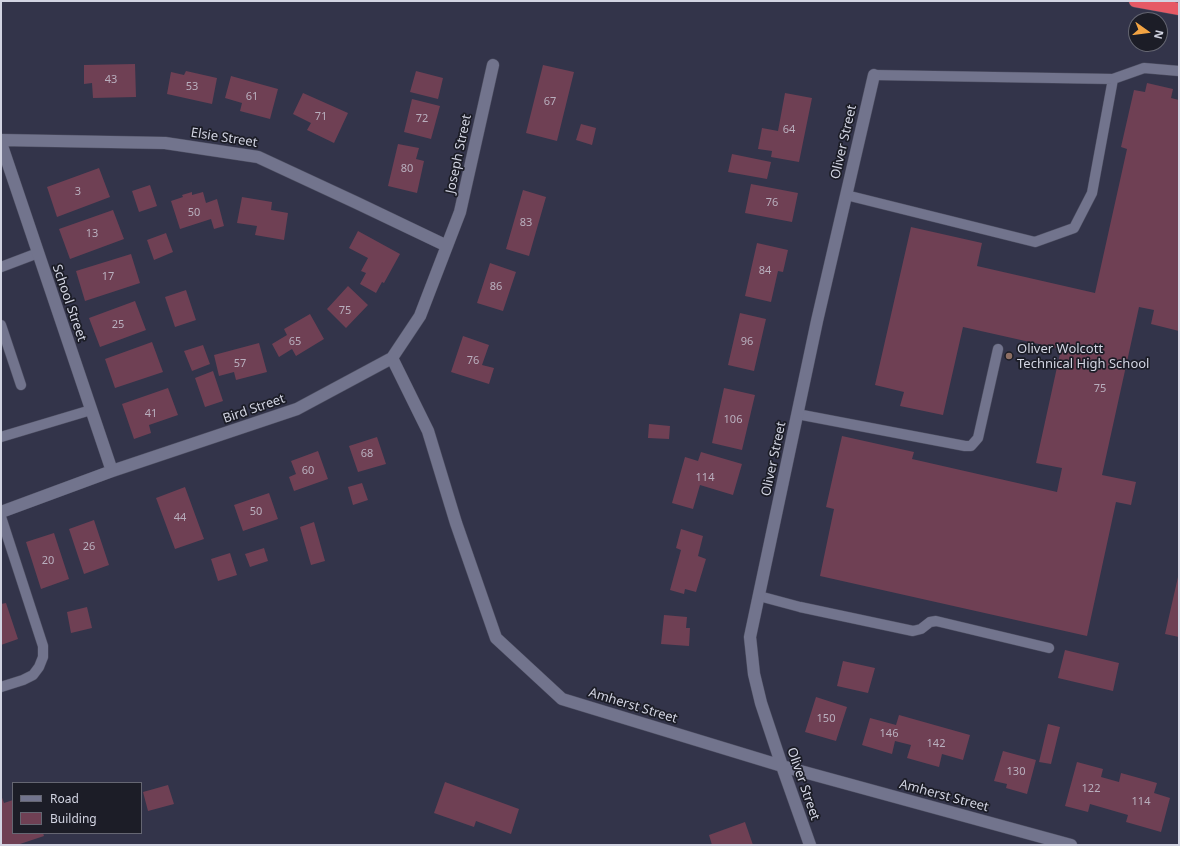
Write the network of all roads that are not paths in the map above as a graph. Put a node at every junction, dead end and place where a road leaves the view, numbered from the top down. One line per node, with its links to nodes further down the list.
1 (1134, 1): 2 (highway)
2 (1179, 9)
3 (493, 65): 10 (street, Joseph Street)
4 (1179, 71): 6 (lane)
5 (874, 75): 6 (lane); 9 (street, Oliver Street)
6 (1113, 79): 9 (lane)
7 (1, 140): 10 (street, Elsie Street)
8 (1, 144): 11 (street, School Street)
9 (846, 195): 18 (street, Oliver Street)
10 (447, 246): 15 (street, Bird Street)
11 (38, 253): 12 (lane); 17 (street, School Street)
12 (1, 267)
13 (1, 325): 16 (lane)
14 (998, 349): 18 (lane)
15 (392, 358): 20 (street, Bird Street); 26 (street, Amherst Street)
16 (21, 385)
17 (91, 410): 19 (lane); 20 (street, School Street)
18 (797, 414): 23 (street, Oliver Street)
19 (1, 437)
20 (112, 471): 21 (street, Bird Street)
21 (1, 512)
22 (1, 517): 25 (lane)
23 (759, 596): 24 (lane); 26 (street, Oliver Street)
24 (1049, 648)
25 (1, 687)
26 (782, 766): 27 (street, Oliver Street); 28 (street, Amherst Street)
27 (810, 845)
28 (1071, 845)

